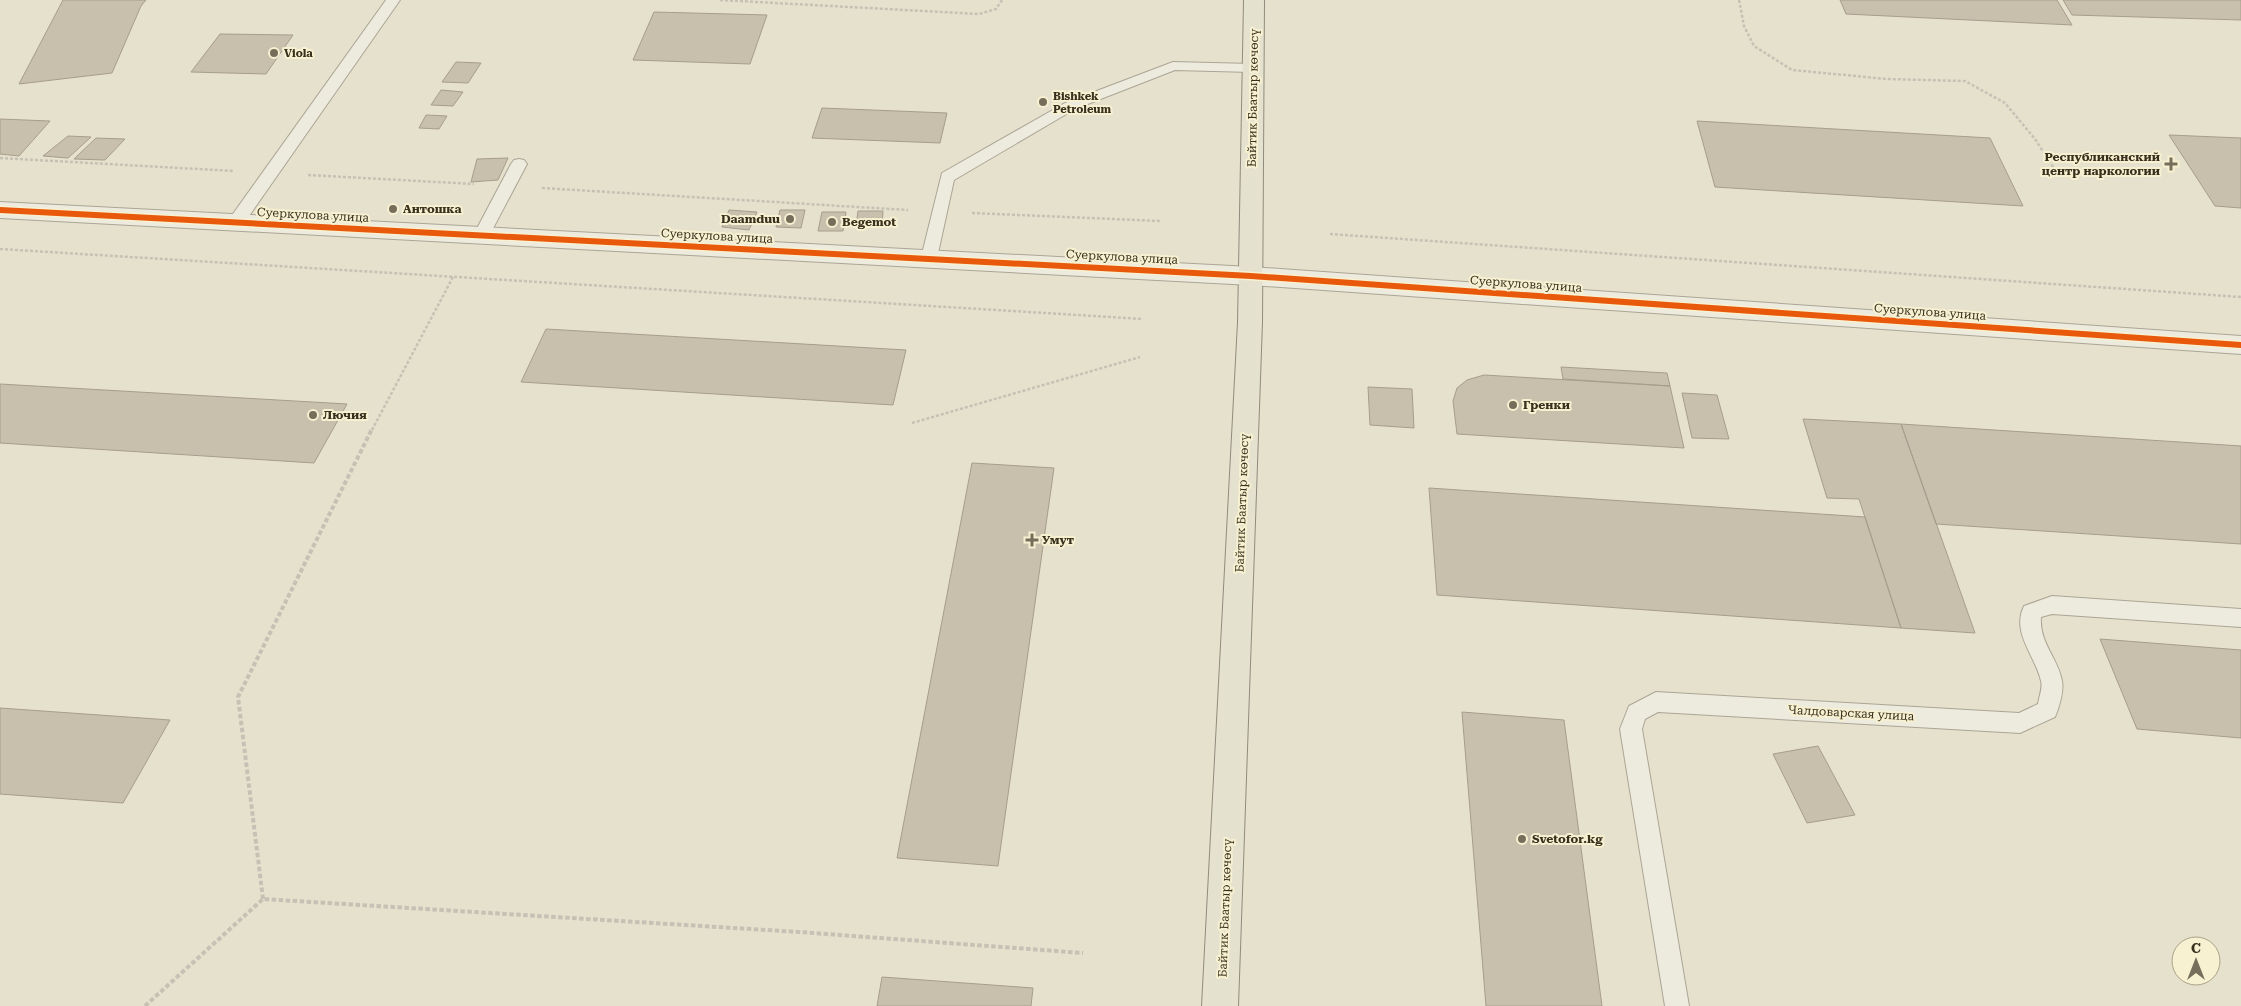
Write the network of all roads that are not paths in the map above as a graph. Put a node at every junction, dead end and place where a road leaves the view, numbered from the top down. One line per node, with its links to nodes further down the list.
1 (392, 0): 6 (lane)
2 (1254, 0): 3 (main road, Байтик Баатыр көчөсү)
3 (1252, 68): 8 (lane); 9 (main road, Байтик Баатыр көчөсү)
4 (518, 164): 7 (lane)
5 (0, 210): 6 (street, Суеркулова улица)
6 (236, 222): 7 (street, Суеркулова улица)
7 (481, 236): 8 (street, Суеркулова улица)
8 (930, 258): 9 (street, Суеркулова улица)
9 (1251, 276): 10 (street, Суеркулова улица); 12 (main road, Байтик Баатыр көчөсү)
10 (2241, 345)
11 (2241, 618): 13 (lane, Чалдоварская улица)
12 (1220, 1006)
13 (1677, 1006)

